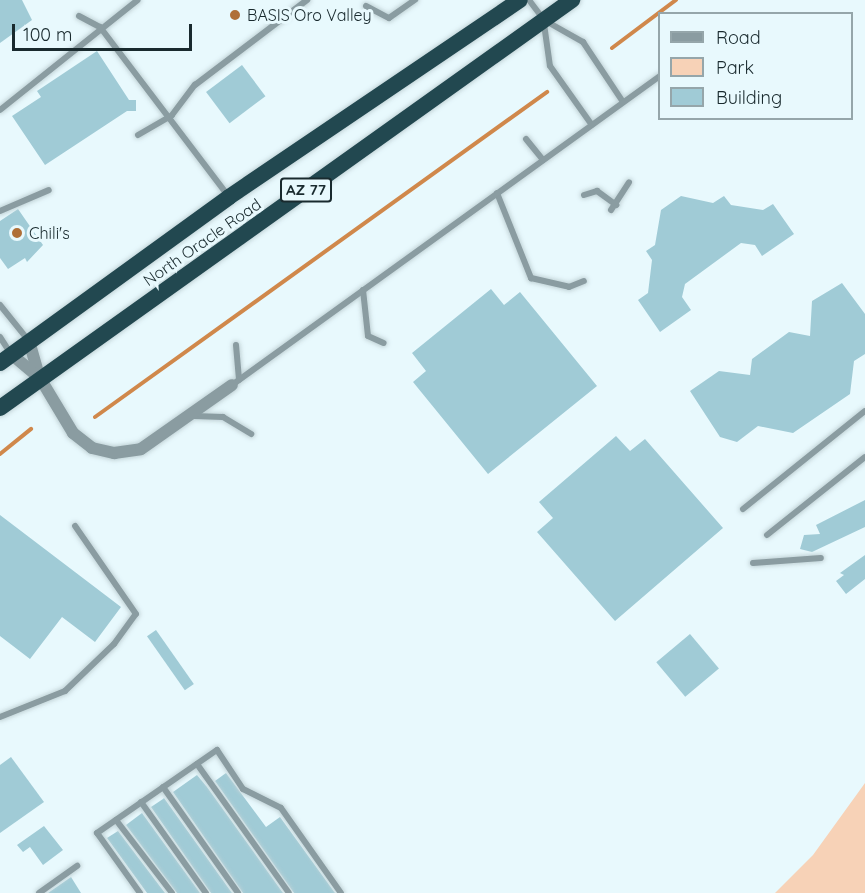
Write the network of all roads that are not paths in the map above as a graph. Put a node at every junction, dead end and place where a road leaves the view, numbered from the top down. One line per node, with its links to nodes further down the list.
1 (138, 0): 10 (lane)
2 (307, 0): 14 (lane)
3 (415, 0): 7 (lane)
4 (520, 0): 23 (highway, North Oracle Road / AZ 77)
5 (529, 0): 9 (lane)
6 (572, 0): 9 (highway, North Oracle Road / AZ 77)
7 (366, 6)
8 (79, 16): 10 (lane)
9 (543, 20): 12 (lane); 15 (lane); 33 (highway, North Oracle Road / AZ 77)
10 (100, 27): 13 (lane); 14 (lane)
11 (658, 77): 12 (lane)
12 (623, 102): 15 (lane)
13 (0, 110)
14 (172, 115): 16 (lane); 23 (lane)
15 (592, 125): 18 (lane)
16 (138, 135)
17 (526, 140): 18 (lane)
18 (543, 160): 21 (lane)
19 (629, 182): 22 (lane)
20 (49, 190): 24 (lane)
21 (497, 193): 25 (lane); 26 (lane)
22 (584, 195)
23 (230, 197): 29 (highway, North Oracle Road / AZ 77)
24 (0, 211)
25 (584, 281)
26 (363, 290): 30 (lane); 34 (lane)
27 (0, 305): 29 (lane)
28 (0, 337): 32 (lane)
29 (29, 341): 32 (highway, North Oracle Road / AZ 77); 33 (street)
30 (384, 343)
31 (236, 345): 34 (lane)
32 (6, 359): 33 (street)
33 (39, 378): 35 (highway, North Oracle Road / AZ 77); 37 (street)
34 (235, 383): 37 (street)
35 (0, 408)
36 (865, 411): 40 (lane)
37 (194, 416): 38 (lane)
38 (251, 434)
39 (865, 457): 42 (lane)
40 (743, 509)
41 (75, 526): 45 (lane)
42 (767, 535)
43 (821, 558): 44 (lane)
44 (753, 563)
45 (0, 717)
46 (196, 764): 47 (lane); 56 (lane); 57 (lane)
47 (164, 787): 48 (lane); 55 (lane)
48 (141, 802): 49 (lane); 54 (lane)
49 (116, 820): 52 (lane); 53 (lane)
50 (77, 866): 51 (lane)
51 (39, 893)
52 (140, 893)
53 (172, 893)
54 (206, 893)
55 (238, 893)
56 (289, 893)
57 (341, 893)

